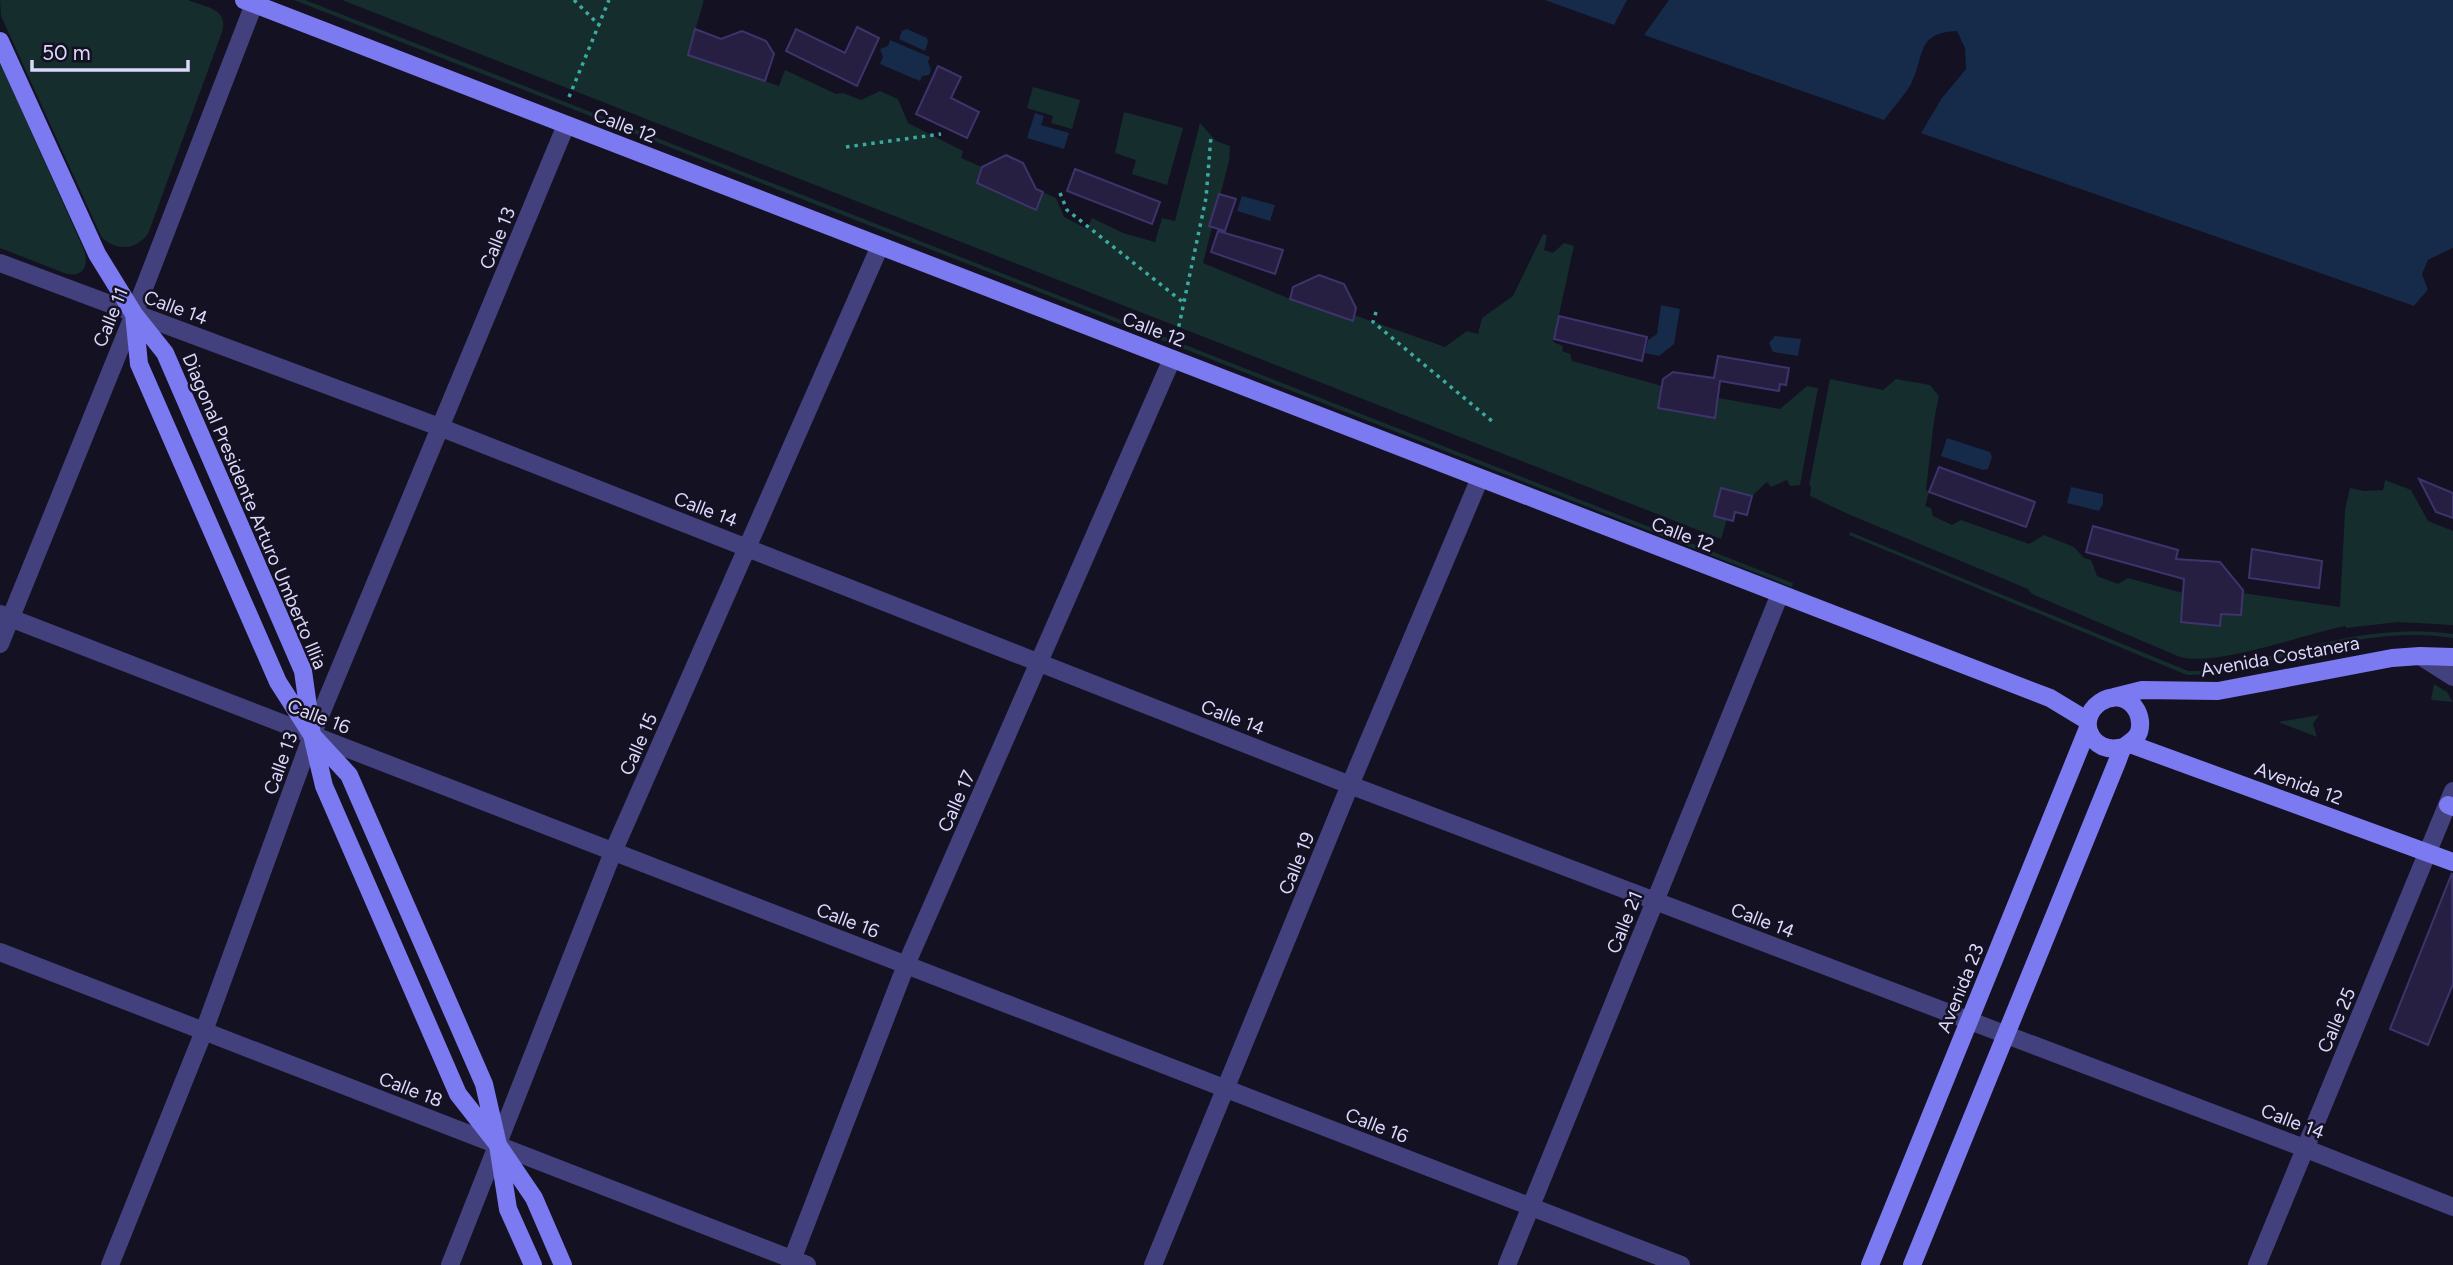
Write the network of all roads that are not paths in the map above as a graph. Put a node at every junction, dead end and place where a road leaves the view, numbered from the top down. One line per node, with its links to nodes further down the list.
1 (249, 2): 3 (main road, Calle 12); 6 (street, Calle 11)
2 (0, 41): 6 (main road, Diagonal Presidente Arturo Umberto Illia)
3 (566, 125): 4 (main road, Calle 12); 8 (street, Calle 13)
4 (880, 246): 7 (main road, Calle 12); 10 (street, Calle 15)
5 (0, 262): 6 (street, Calle 14)
6 (134, 314): 8 (street, Calle 14); 12 (street, Calle 11); 21 (main road, Diagonal Presidente Arturo Umberto Illia); 21 (main road, Diagonal Presidente Arturo Umberto Illia)
7 (1172, 359): 9 (main road, Calle 12); 16 (street, Calle 17)
8 (442, 428): 10 (street, Calle 14); 21 (street, Calle 13)
9 (1480, 478): 11 (main road, Calle 12); 23 (street, Calle 19)
10 (747, 547): 16 (street, Calle 14); 25 (street, Calle 15)
11 (1780, 594): 18 (main road, Calle 12); 28 (street, Calle 21)
12 (5, 616): 13 (street, Calle 11); 21 (street, Calle 16)
13 (0, 644)
14 (2420, 656): 15 (main road, Avenida Costanera); 17 (street); 19 (main road, Avenida Costanera)
15 (2453, 657)
16 (1040, 664): 23 (street, Calle 14); 30 (street, Calle 17)
17 (2453, 677)
18 (2050, 698): 19 (main road, Calle 12); 20 (main road, Calle 12)
19 (2109, 698): 20 (main road); 22 (main road)
20 (2088, 724): 22 (main road); 31 (main road, Avenida 23)
21 (312, 736): 25 (street, Calle 16); 32 (street, Calle 13); 35 (main road, Diagonal Presidente Arturo Umberto Illia); 35 (main road, Diagonal Presidente Arturo Umberto Illia)
22 (2127, 746): 26 (main road, Avenida 12); 33 (main road)
23 (1350, 785): 28 (street, Calle 14); 34 (street, Calle 19)
24 (2451, 801): 26 (street, Calle 25)
25 (613, 852): 30 (street, Calle 16); 35 (street, Calle 15)
26 (2429, 853): 27 (main road, Avenida 12); 36 (street, Calle 25)
27 (2453, 862)
28 (1655, 900): 31 (street, Calle 14); 37 (street, Calle 21)
29 (0, 952): 32 (street, Calle 18)
30 (906, 965): 34 (street, Calle 16); 39 (street, Calle 17)
31 (1969, 1021): 33 (street, Calle 14); 47 (main road, Avenida 23)
32 (204, 1031): 35 (street, Calle 18); 40 (street, Calle 13)
33 (2006, 1035): 36 (street, Calle 14); 48 (main road)
34 (1226, 1089): 37 (street, Calle 16); 44 (street, Calle 19)
35 (498, 1145): 39 (street, Calle 18); 41 (street, Calle 15); 42 (main road, Diagonal Presidente Arturo Umberto Illia); 43 (main road, Diagonal Presidente Arturo Umberto Illia)
36 (2304, 1148): 38 (street, Calle 14); 49 (street, Calle 25)
37 (1531, 1207): 45 (street, Calle 21); 46 (street, Calle 16)
38 (2453, 1207)
39 (797, 1263)
40 (110, 1265)
41 (450, 1265)
42 (533, 1265)
43 (563, 1265)
44 (1153, 1265)
45 (1507, 1265)
46 (1681, 1265)
47 (1870, 1265)
48 (1912, 1265)
49 (2257, 1265)

